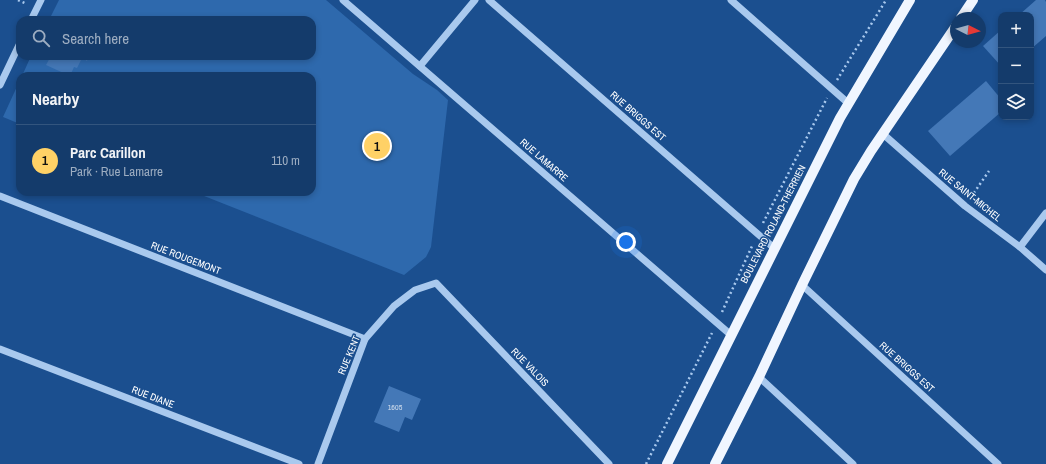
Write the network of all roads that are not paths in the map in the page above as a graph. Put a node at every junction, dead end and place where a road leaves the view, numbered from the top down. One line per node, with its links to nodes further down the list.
1 (41, 0): 9 (street)
2 (343, 0): 12 (street, RUE LAMARRE)
3 (475, 0): 12 (street)
4 (489, 0): 19 (street, RUE BRIGGS EST)
5 (730, 0): 14 (street)
6 (910, 0): 14 (main road, BOULEVARD ROLAND-THERRIEN)
7 (973, 0): 8 (main road)
8 (965, 12)
9 (33, 16)
10 (950, 35): 15 (main road)
11 (16, 51): 13 (street)
12 (420, 66): 23 (street, RUE LAMARRE)
13 (0, 85)
14 (848, 103): 19 (main road, BOULEVARD ROLAND-THERRIEN)
15 (883, 134): 18 (street, RUE SAINT-MICHEL); 22 (main road)
16 (0, 196): 24 (street, RUE ROUGEMONT)
17 (1046, 213): 18 (street)
18 (1020, 247): 20 (street, RUE SAINT-MICHEL)
19 (774, 248): 23 (main road, BOULEVARD ROLAND-THERRIEN)
20 (1046, 270)
21 (436, 283): 24 (street, RUE KENT); 29 (street, RUE VALOIS)
22 (802, 285): 26 (main road); 33 (street, RUE BRIGGS EST)
23 (731, 335): 30 (main road, BOULEVARD ROLAND-THERRIEN)
24 (365, 339): 28 (street, RUE KENT)
25 (0, 349): 27 (street, RUE DIANE)
26 (759, 377): 31 (main road); 32 (street)
27 (299, 464)
28 (318, 464)
29 (609, 464)
30 (667, 464)
31 (715, 464)
32 (853, 464)
33 (998, 464)

